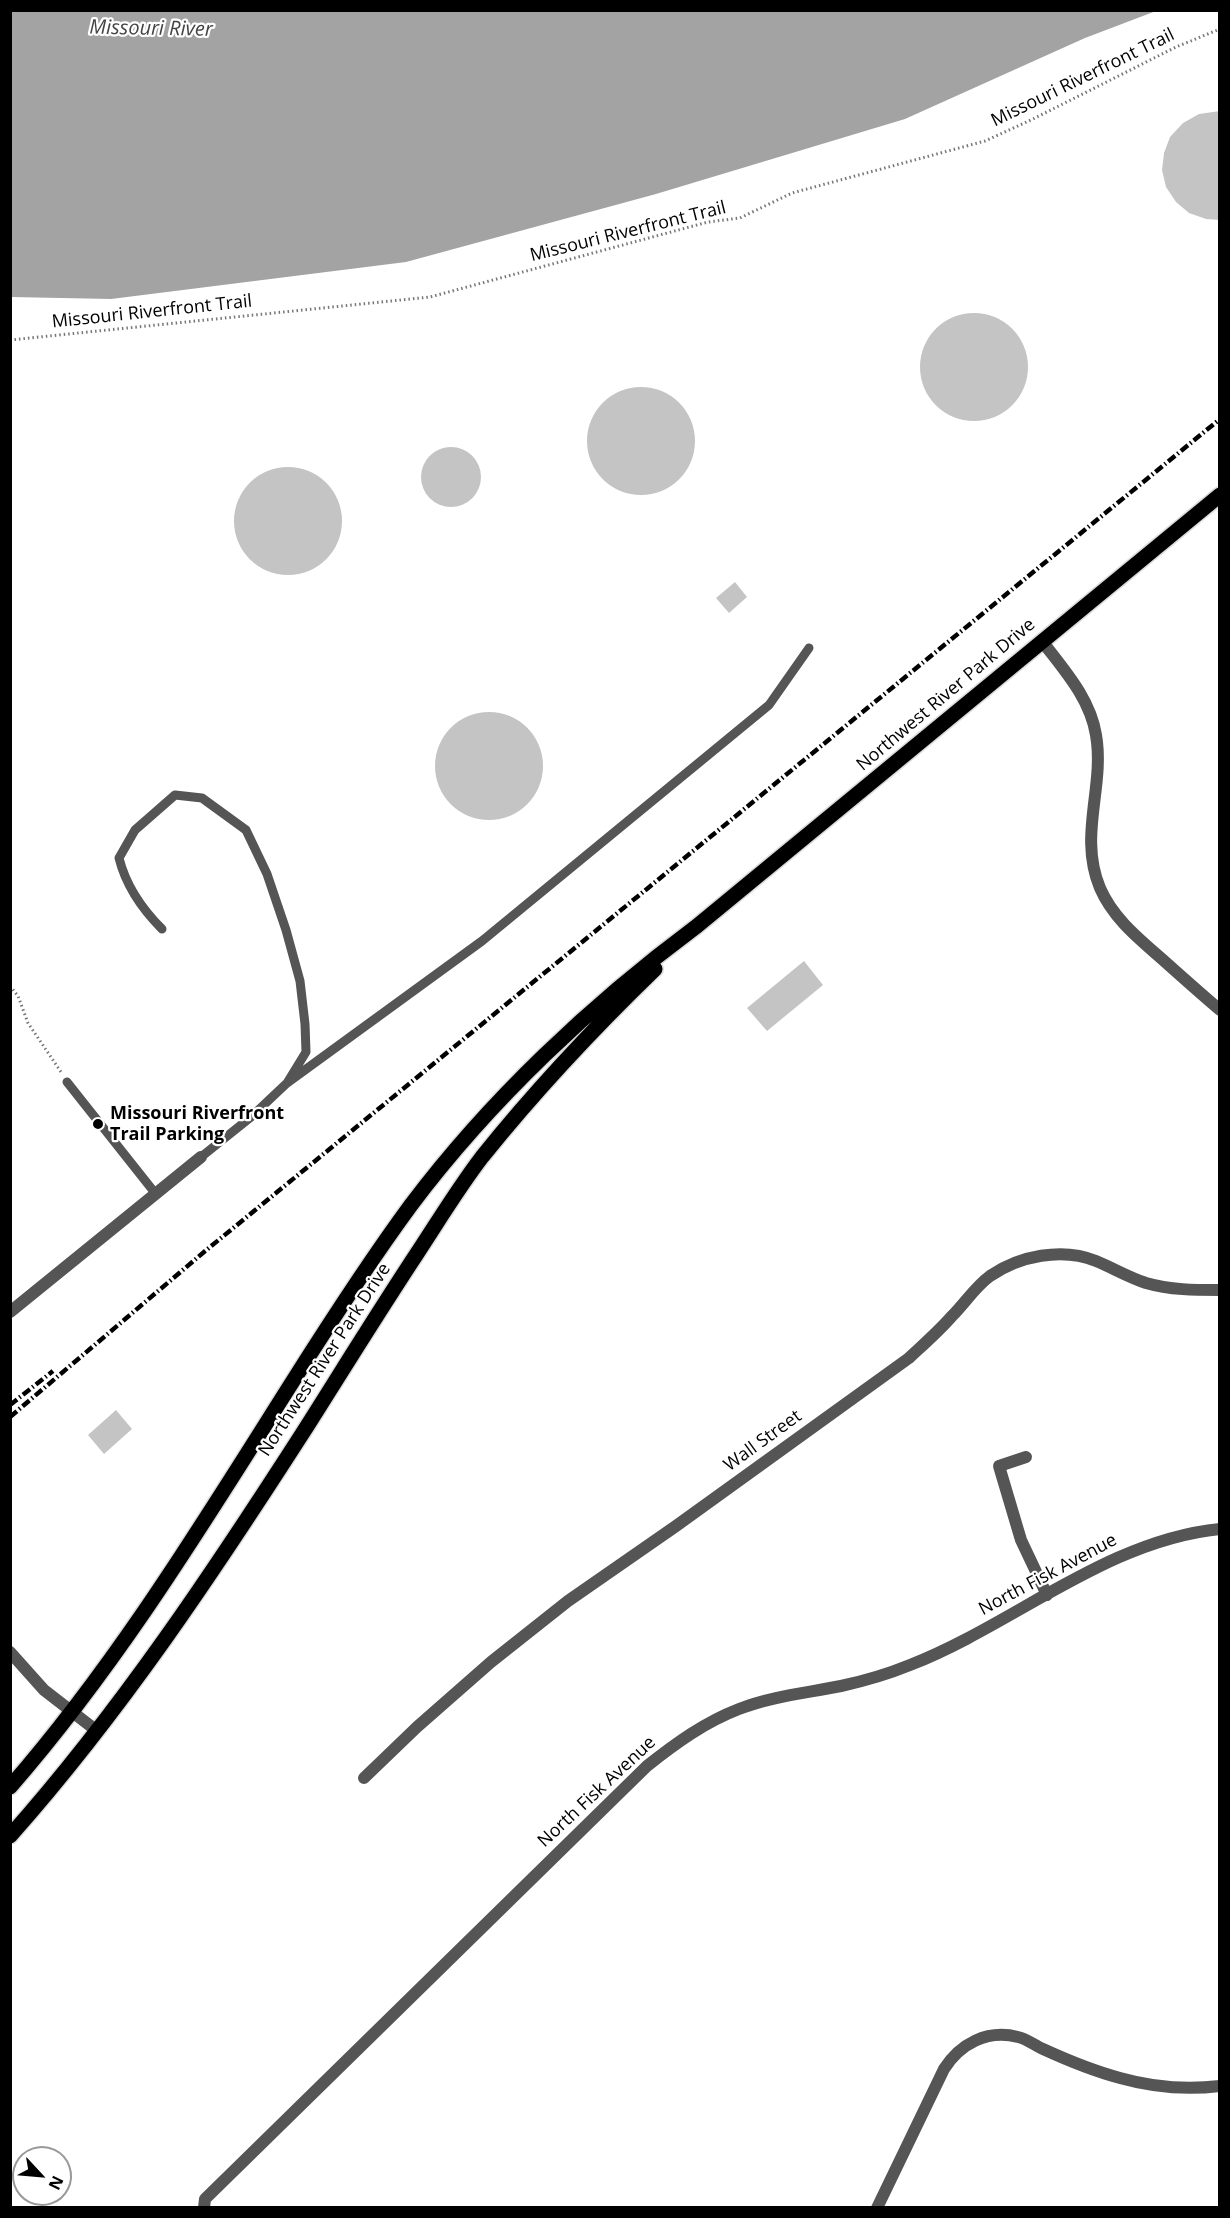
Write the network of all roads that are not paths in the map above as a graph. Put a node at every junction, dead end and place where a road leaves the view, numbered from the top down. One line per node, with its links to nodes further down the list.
1 (1220, 495): 2 (main road, Northwest River Park Drive)
2 (1042, 641): 4 (main road, Northwest River Park Drive); 6 (street)
3 (809, 648): 8 (lane)
4 (697, 926): 17 (main road, Northwest River Park Drive); 18 (main road, Northwest River Park Drive)
5 (162, 929): 8 (lane)
6 (1220, 1011)
7 (67, 1082): 10 (lane)
8 (287, 1083): 9 (lane)
9 (201, 1157): 10 (street)
10 (155, 1193): 12 (street)
11 (1220, 1290): 19 (street, Wall Street)
12 (10, 1312)
13 (1026, 1457): 15 (street)
14 (1220, 1529): 15 (street, North Fisk Avenue)
15 (1047, 1595): 23 (street, North Fisk Avenue)
16 (10, 1652): 17 (street)
17 (72, 1713): 18 (street); 20 (main road, Northwest River Park Drive)
18 (97, 1731): 21 (main road, Northwest River Park Drive)
19 (364, 1778)
20 (10, 1786)
21 (10, 1836)
22 (1220, 2086): 24 (street)
23 (204, 2208)
24 (878, 2208)

